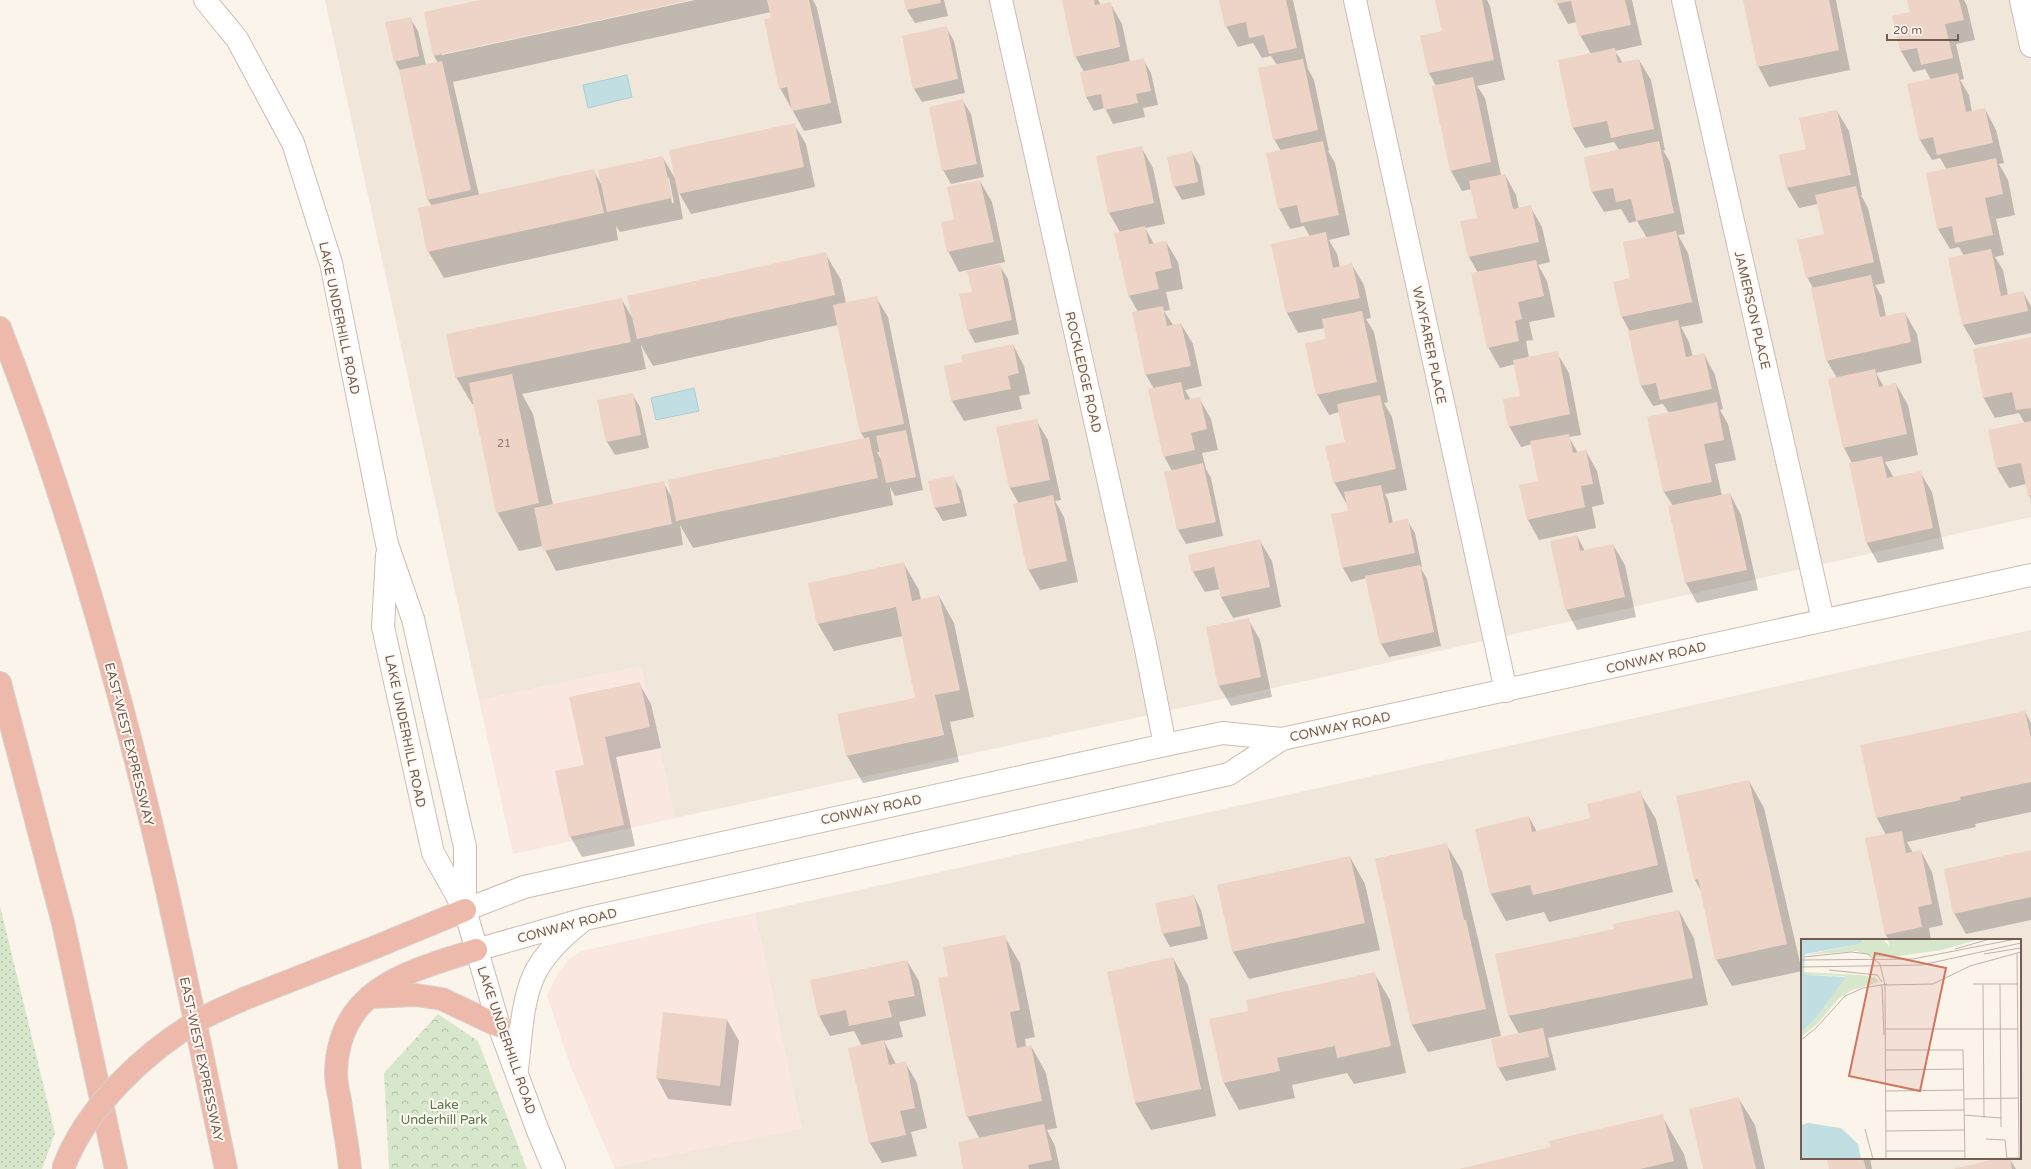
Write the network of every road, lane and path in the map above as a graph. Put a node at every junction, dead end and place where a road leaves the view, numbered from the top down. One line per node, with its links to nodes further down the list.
1 (205, 0): 8 (main road, LAKE UNDERHILL ROAD)
2 (1001, 0): 14 (main road, ROCKLEDGE ROAD)
3 (1355, 0): 12 (main road, WAYFARER PLACE)
4 (1683, 0): 10 (main road, JAMERSON PLACE)
5 (2021, 0): 6 (main road)
6 (2031, 46)
7 (0, 328): 23 (highway, EAST-WEST EXPRESSWAY)
8 (387, 544): 15 (main road, LAKE UNDERHILL ROAD); 15 (main road, LAKE UNDERHILL ROAD)
9 (2031, 575): 10 (main road, CONWAY ROAD)
10 (1823, 620): 12 (main road, CONWAY ROAD)
11 (0, 683): 22 (highway)
12 (1506, 691): 13 (main road, CONWAY ROAD)
13 (1282, 739): 14 (main road, CONWAY ROAD); 16 (main road, CONWAY ROAD)
14 (1165, 745): 15 (main road, CONWAY ROAD)
15 (465, 910): 17 (main road, LAKE UNDERHILL ROAD); 21 (highway, bridge)
16 (585, 919): 17 (main road, CONWAY ROAD); 20 (main road)
17 (476, 950): 18 (highway); 19 (main road, LAKE UNDERHILL ROAD)
18 (368, 997): 19 (highway); 24 (highway)
19 (499, 1026): 20 (main road, LAKE UNDERHILL ROAD)
20 (516, 1072): 25 (main road, LAKE UNDERHILL ROAD)
21 (63, 1169)
22 (116, 1169)
23 (226, 1169)
24 (350, 1169)
25 (554, 1169)

